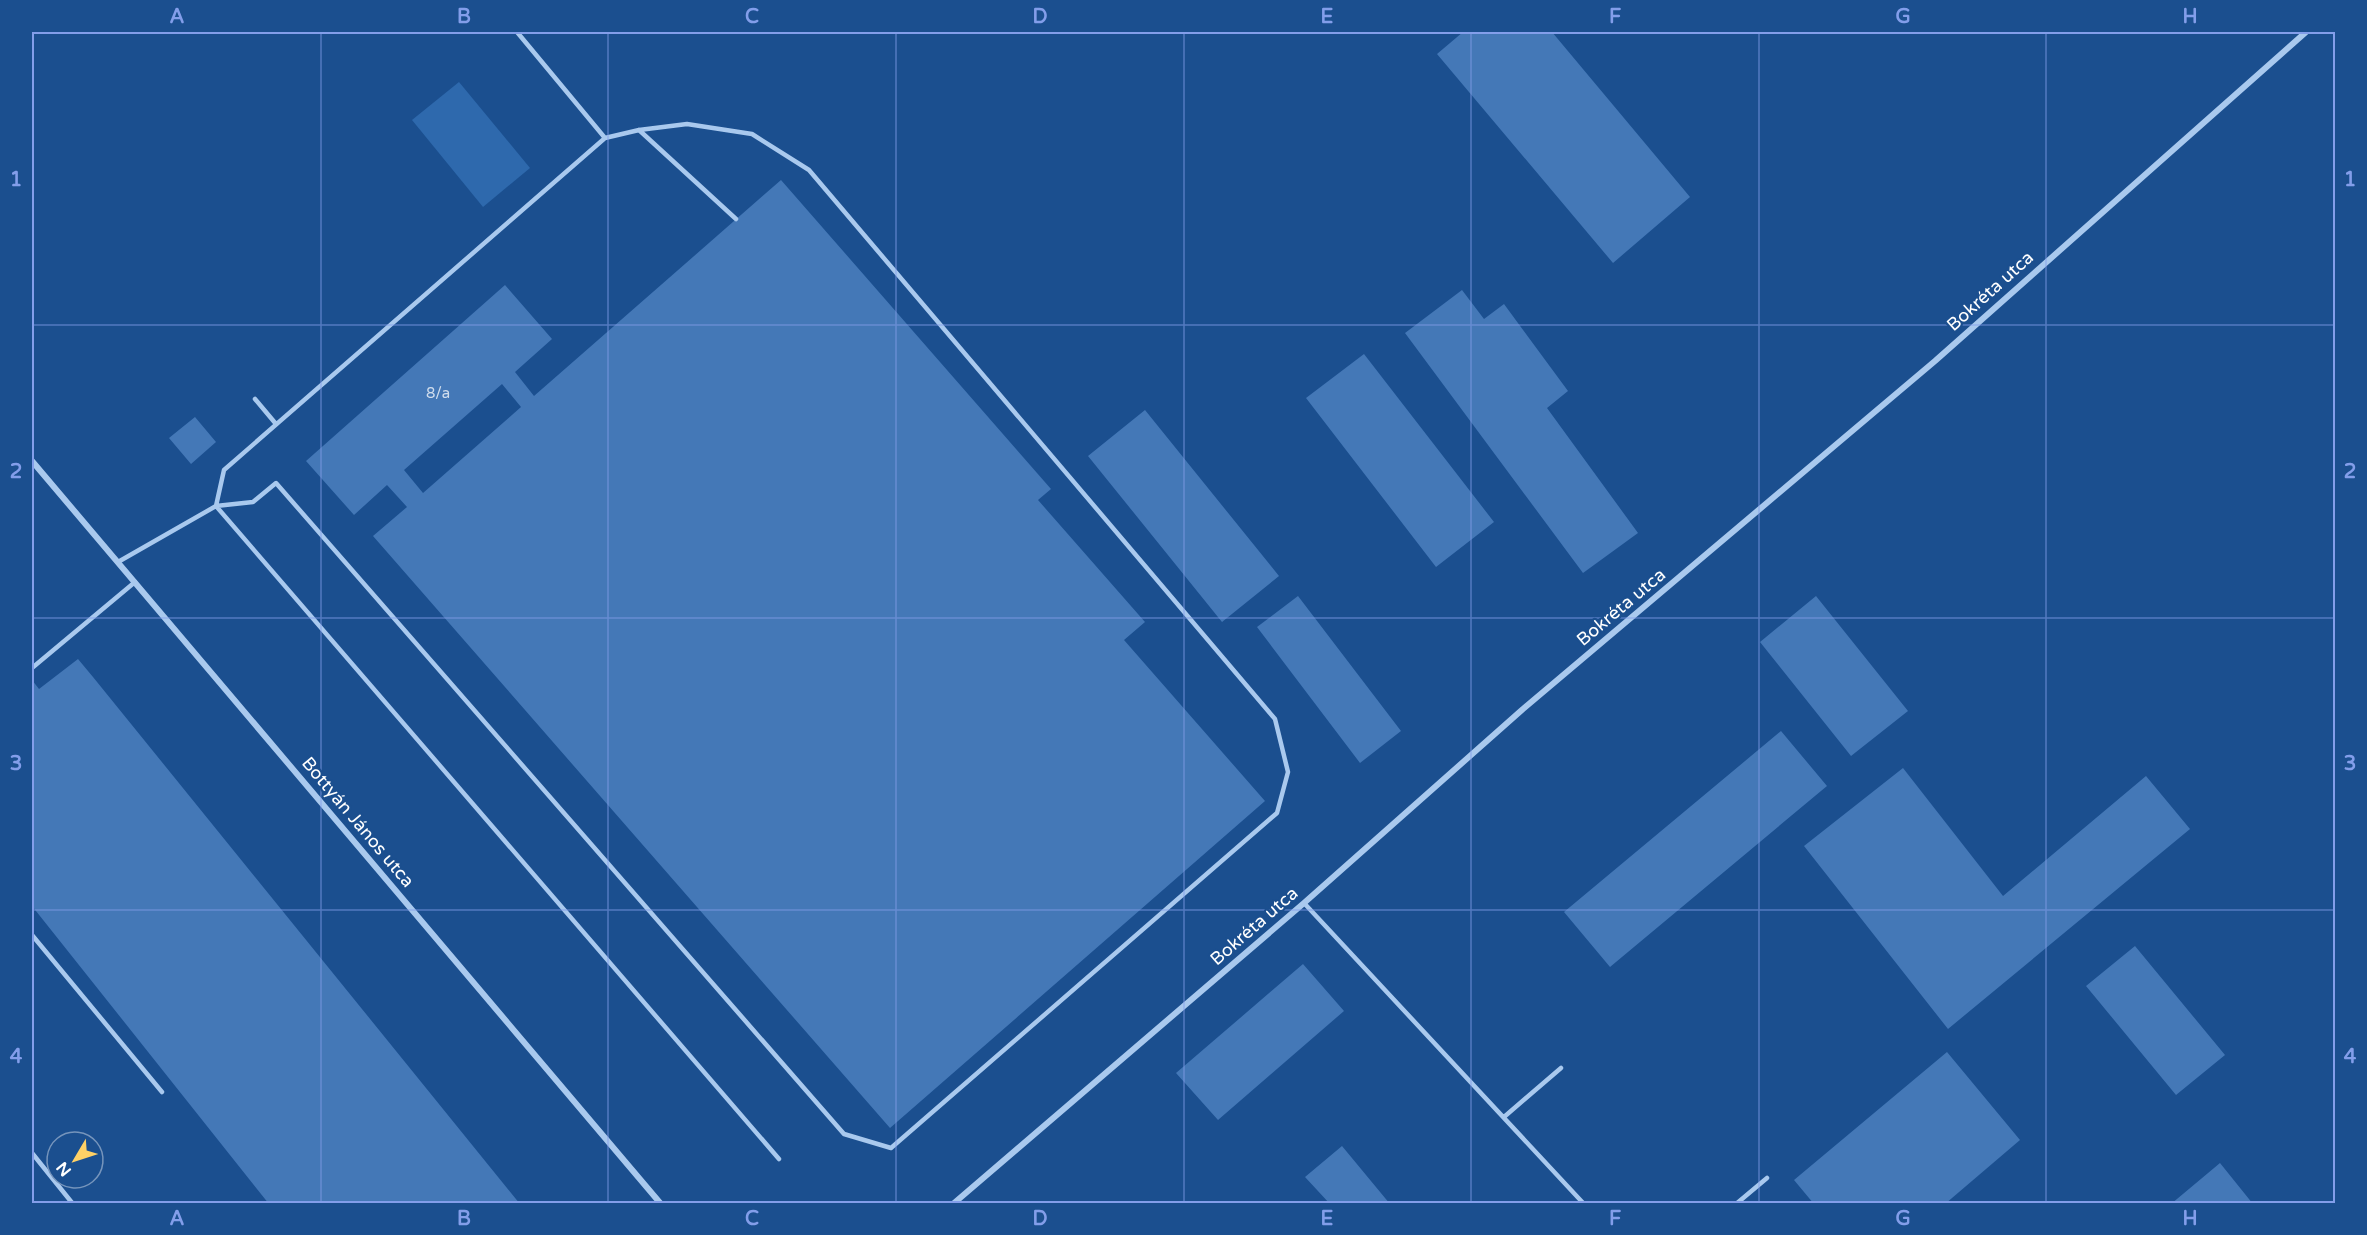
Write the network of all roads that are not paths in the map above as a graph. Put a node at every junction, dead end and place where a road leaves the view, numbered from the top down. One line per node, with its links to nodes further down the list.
1 (517, 32): 4 (lane)
2 (2306, 32): 13 (street, Bokréta utca)
3 (639, 130): 4 (lane); 5 (lane); 9 (lane)
4 (605, 138): 7 (lane)
5 (736, 219)
6 (255, 399): 7 (lane)
7 (276, 424): 9 (lane)
8 (32, 461): 10 (street, Bottyán János utca)
9 (216, 506): 10 (lane); 19 (lane)
10 (118, 562): 11 (street, Bottyán János utca)
11 (135, 582): 12 (lane); 22 (street, Bottyán János utca)
12 (32, 668)
13 (1304, 903): 17 (lane); 23 (street, Bokréta utca)
14 (32, 935): 16 (lane)
15 (1561, 1068): 17 (lane)
16 (162, 1092)
17 (1504, 1117): 24 (lane)
18 (32, 1153): 21 (lane)
19 (779, 1159)
20 (1767, 1178): 25 (lane)
21 (73, 1203)
22 (662, 1203)
23 (953, 1203)
24 (1584, 1203)
25 (1736, 1203)

